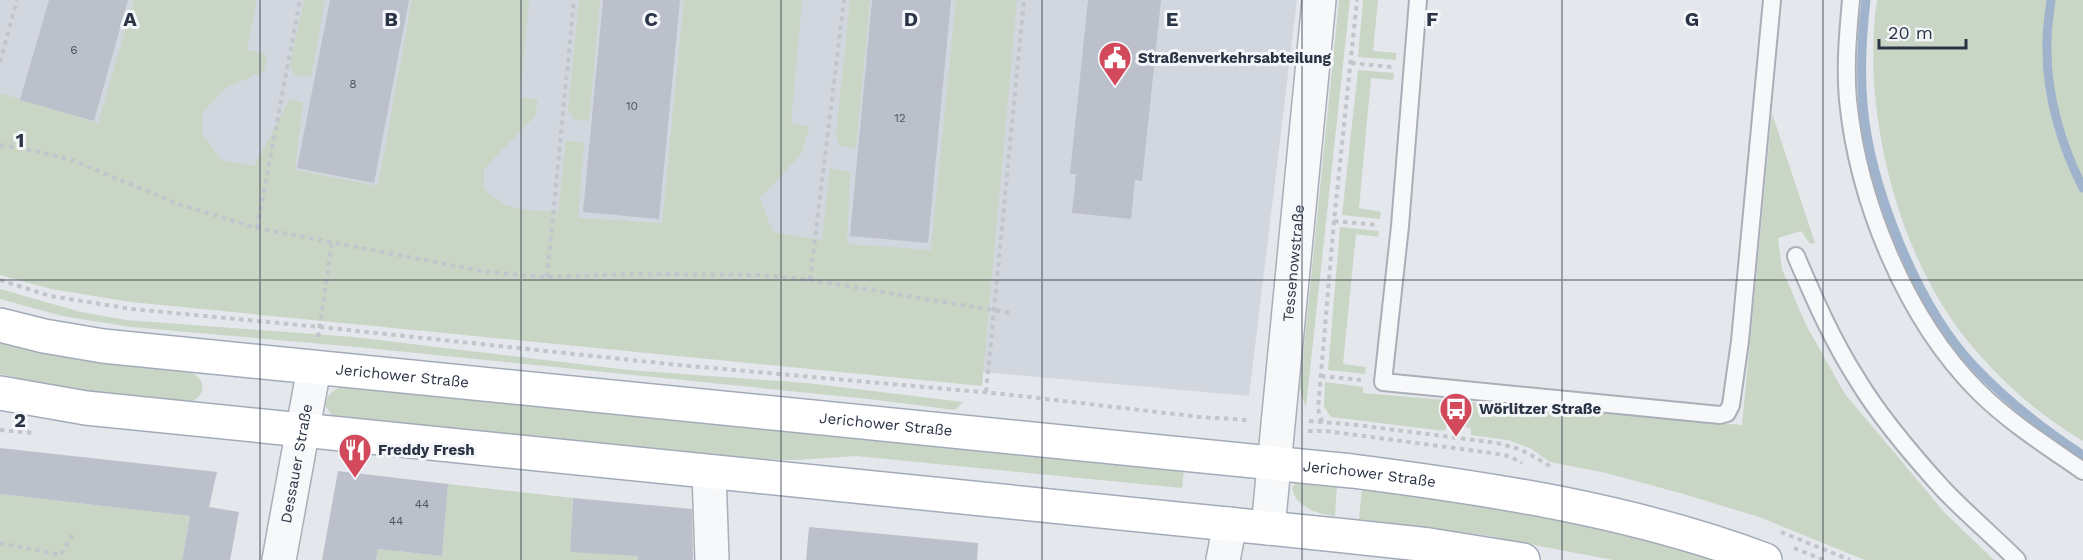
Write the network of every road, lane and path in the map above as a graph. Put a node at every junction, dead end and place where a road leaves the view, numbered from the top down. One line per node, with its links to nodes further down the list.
1 (17, 0): 11 (path)
2 (300, 0): 17 (path)
3 (574, 0): 20 (path)
4 (844, 0): 22 (path)
5 (1024, 0): 23 (path)
6 (1319, 0): 37 (street, Tessenowstraße)
7 (1357, 0): 12 (path)
8 (1418, 0): 13 (lane)
9 (1772, 0): 29 (lane)
10 (1851, 0): 38 (lane)
11 (0, 62)
12 (1351, 63): 13 (path); 15 (path)
13 (1412, 69): 16 (lane)
14 (0, 145): 17 (path)
15 (1334, 221): 16 (path); 28 (path)
16 (1400, 226): 29 (lane)
17 (256, 228): 18 (path)
18 (332, 243): 20 (path); 26 (path)
19 (1796, 256): 49 (lane)
20 (547, 277): 22 (path)
21 (0, 280): 26 (path)
22 (810, 280): 23 (path)
23 (993, 310): 24 (path); 30 (path)
24 (1011, 313)
25 (0, 325): 27 (main road, Jerichower Straße)
26 (320, 327): 27 (path); 30 (path)
27 (314, 368): 35 (street, Dessauer Straße); 37 (main road, Jerichower Straße)
28 (1321, 376): 29 (path); 33 (path)
29 (1383, 382)
30 (986, 392): 32 (path)
31 (0, 393): 35 (main road)
32 (1246, 420)
33 (1322, 422)
34 (1357, 425): 36 (path)
35 (302, 431): 39 (main road); 44 (street, Dessauer Straße)
36 (1326, 431)
37 (1274, 463): 41 (street, Tessenowstraße); 48 (main road, Jerichower Straße)
38 (2083, 471)
39 (709, 472): 40 (main road); 45 (street)
40 (1230, 524): 41 (main road); 46 (street)
41 (1268, 528): 47 (main road)
42 (74, 532): 43 (path)
43 (0, 543)
44 (279, 560)
45 (712, 560)
46 (1223, 560)
47 (1523, 560)
48 (1765, 560)
49 (2017, 560)

